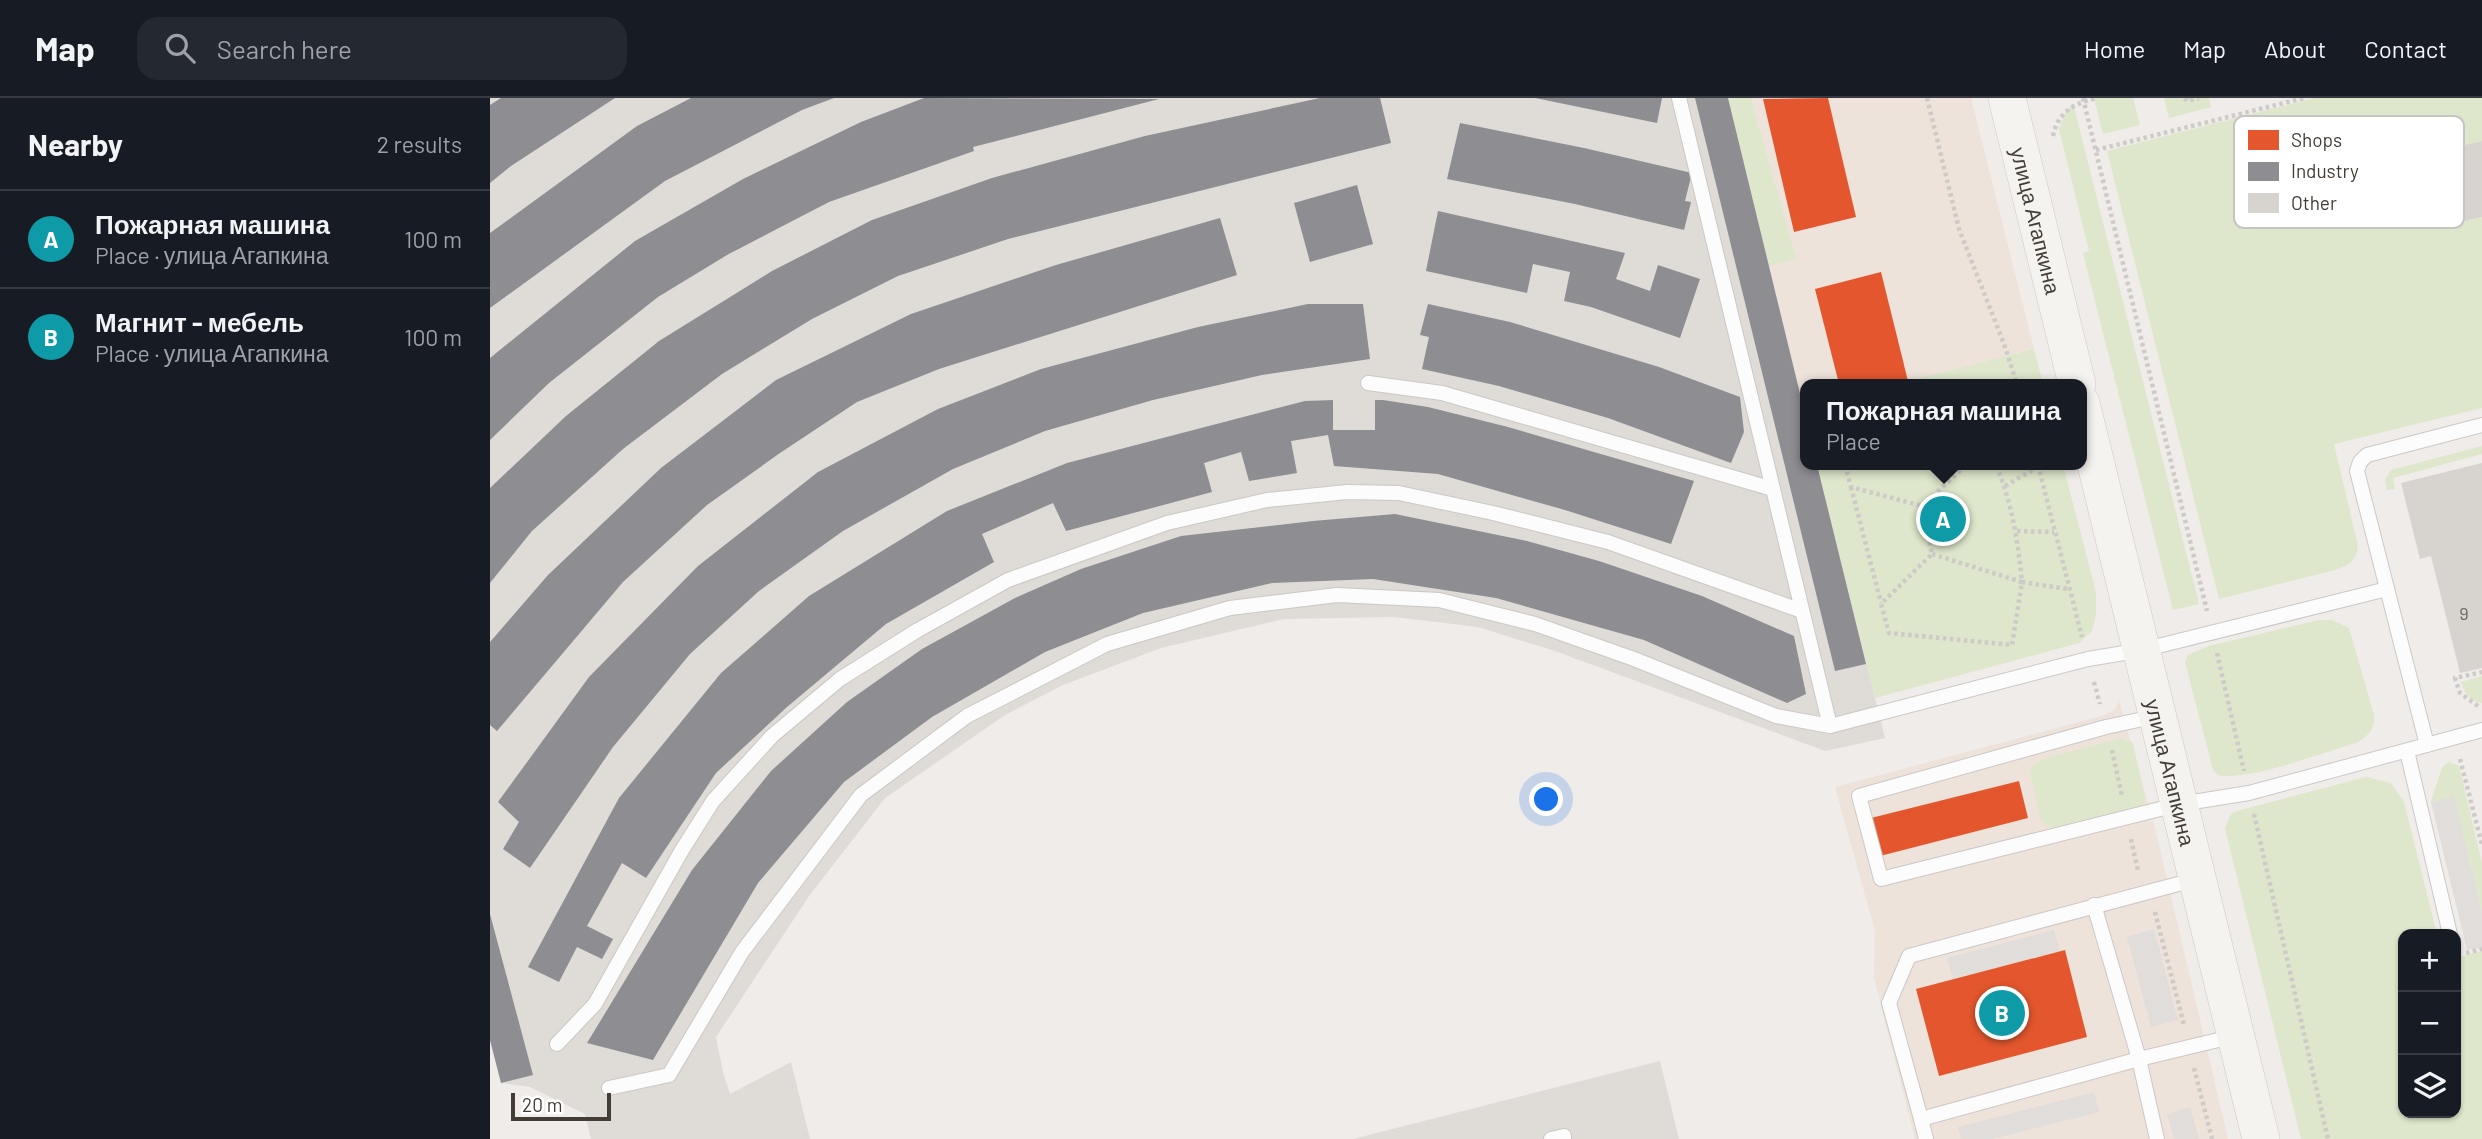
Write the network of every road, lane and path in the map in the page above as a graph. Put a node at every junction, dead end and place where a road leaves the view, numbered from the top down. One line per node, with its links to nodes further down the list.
1 (1679, 98): 22 (lane)
2 (1927, 98): 11 (path)
3 (2007, 98): 12 (main road, улица Агапкина)
4 (2096, 98): 8 (path)
5 (2185, 98): 6 (path)
6 (2199, 98)
7 (2304, 98): 10 (path)
8 (2084, 99): 9 (path); 10 (path)
9 (2055, 149)
10 (2096, 150): 32 (path)
11 (2015, 379)
12 (2076, 379)
13 (1368, 383): 22 (lane)
14 (2482, 425): 29 (lane)
15 (2087, 428): 33 (main road, улица Агапкина)
16 (1846, 470): 21 (path)
17 (1961, 470): 23 (path)
18 (1998, 470): 20 (path)
19 (2033, 470): 20 (path)
20 (2005, 486): 24 (path)
21 (1851, 487): 23 (path); 30 (path)
22 (1773, 489): 31 (lane)
23 (1922, 506): 26 (path)
24 (2017, 531): 25 (path); 27 (path)
25 (2054, 532)
26 (1932, 554): 27 (path); 30 (path)
27 (2022, 582): 28 (path); 30 (path)
28 (2068, 589)
29 (2387, 589): 32 (lane); 40 (lane)
30 (1881, 604)
31 (1802, 611): 37 (lane); 49 (lane)
32 (2213, 633): 33 (lane); 42 (path)
33 (2141, 650): 36 (main road, улица Агапкина); 37 (lane)
34 (2482, 672): 35 (path)
35 (2482, 707)
36 (2158, 716): 43 (main road, улица Агапкина); 43 (lane)
37 (1830, 726): 51 (lane)
38 (2482, 730): 39 (lane)
39 (2455, 737): 40 (lane); 44 (path)
40 (2427, 745): 41 (lane)
41 (2407, 751): 42 (lane); 47 (lane)
42 (2249, 793): 43 (lane); 58 (path)
43 (2180, 804): 45 (main road, улица Агапкина)
44 (2482, 845)
45 (2198, 878): 46 (lane); 48 (main road, улица Агапкина)
46 (2094, 905): 50 (lane); 52 (lane)
47 (2449, 929)
48 (2236, 1035): 50 (lane); 57 (main road, улица Агапкина)
49 (557, 1044)
50 (2139, 1059): 52 (lane); 56 (lane)
51 (609, 1088)
52 (1921, 1119): 55 (lane)
53 (1551, 1139): 54 (lane)
54 (1564, 1139)
55 (1926, 1139)
56 (2157, 1139)
57 (2261, 1139)
58 (2328, 1139)

